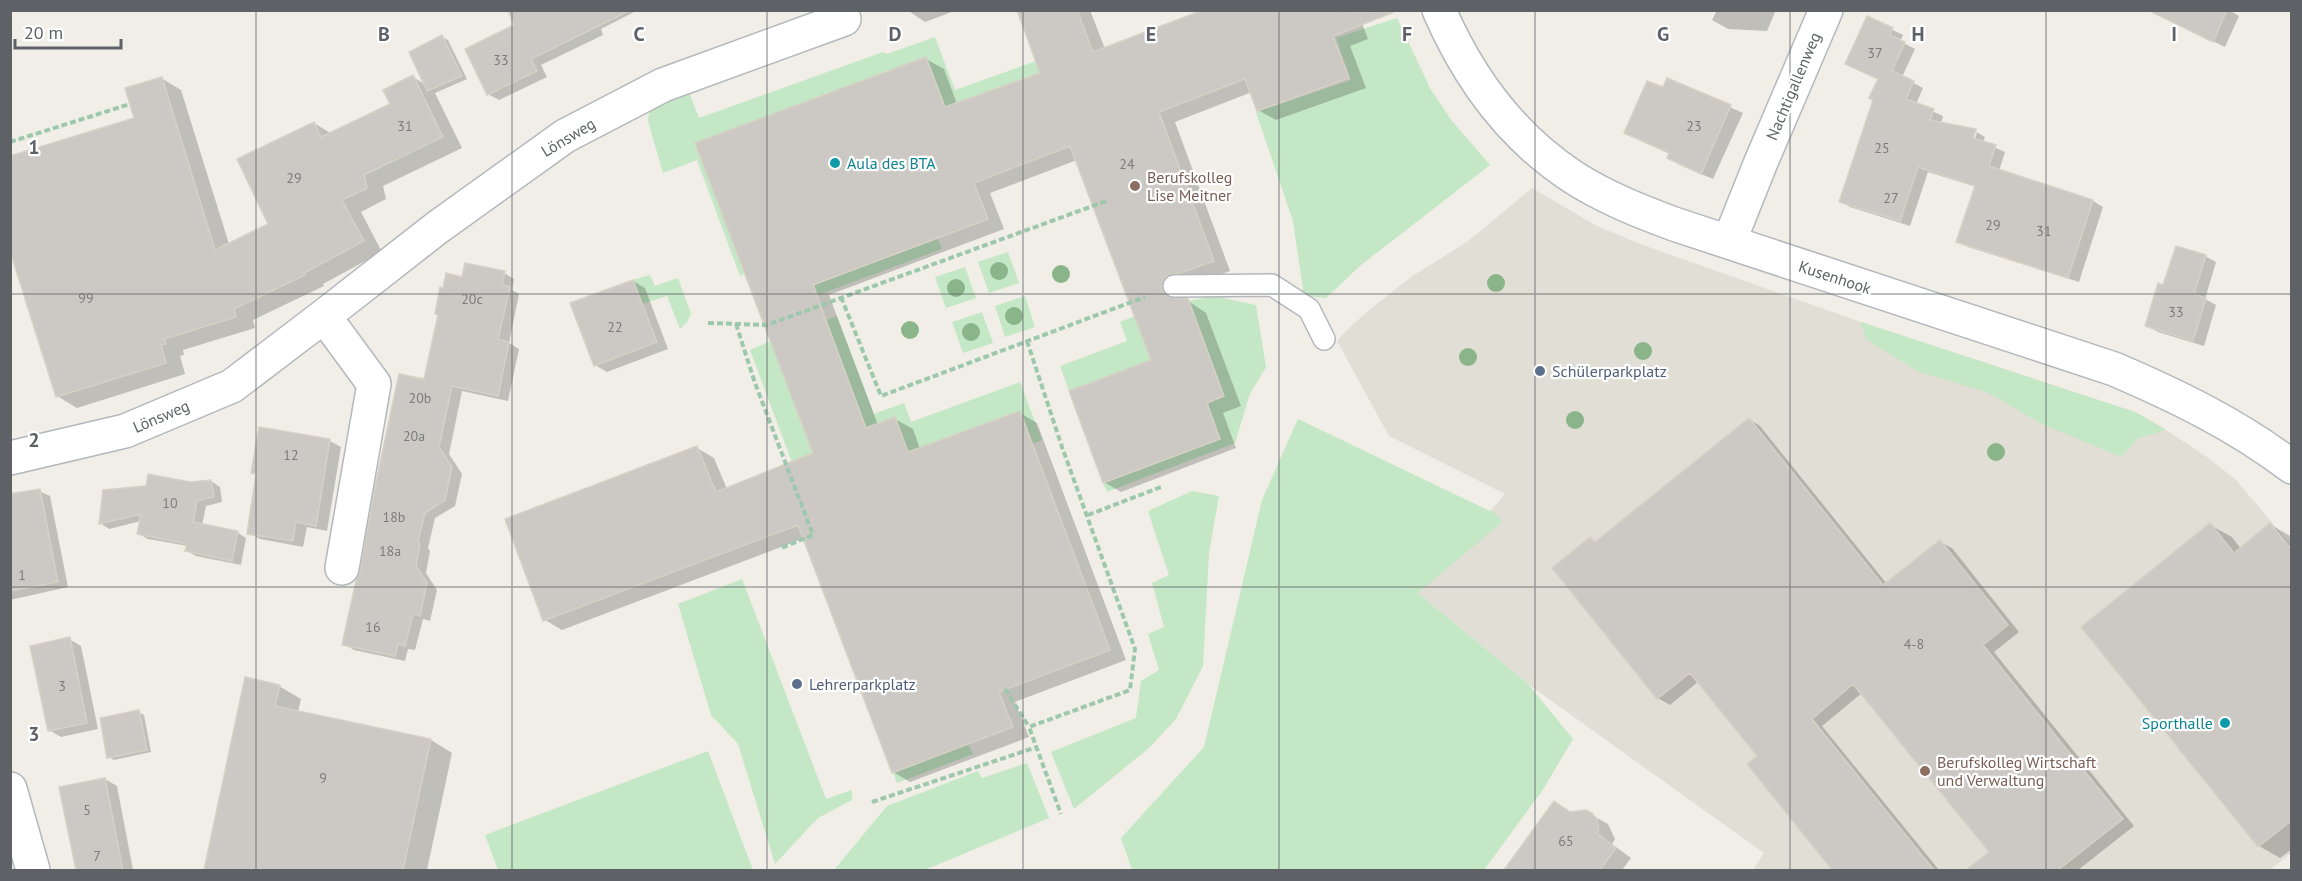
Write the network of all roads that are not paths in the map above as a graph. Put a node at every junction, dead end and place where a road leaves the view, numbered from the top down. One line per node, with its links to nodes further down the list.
1 (1439, 10): 4 (street, Kusenhook)
2 (1826, 10): 4 (street, Nachtigallenweg)
3 (844, 19): 6 (street, Lönsweg)
4 (1729, 242): 9 (street, Kusenhook)
5 (1174, 285): 7 (lane)
6 (324, 316): 8 (street, Lönsweg); 10 (street)
7 (1324, 339)
8 (10, 458)
9 (2292, 467)
10 (342, 568)
11 (12, 803): 12 (street)
12 (33, 870)

